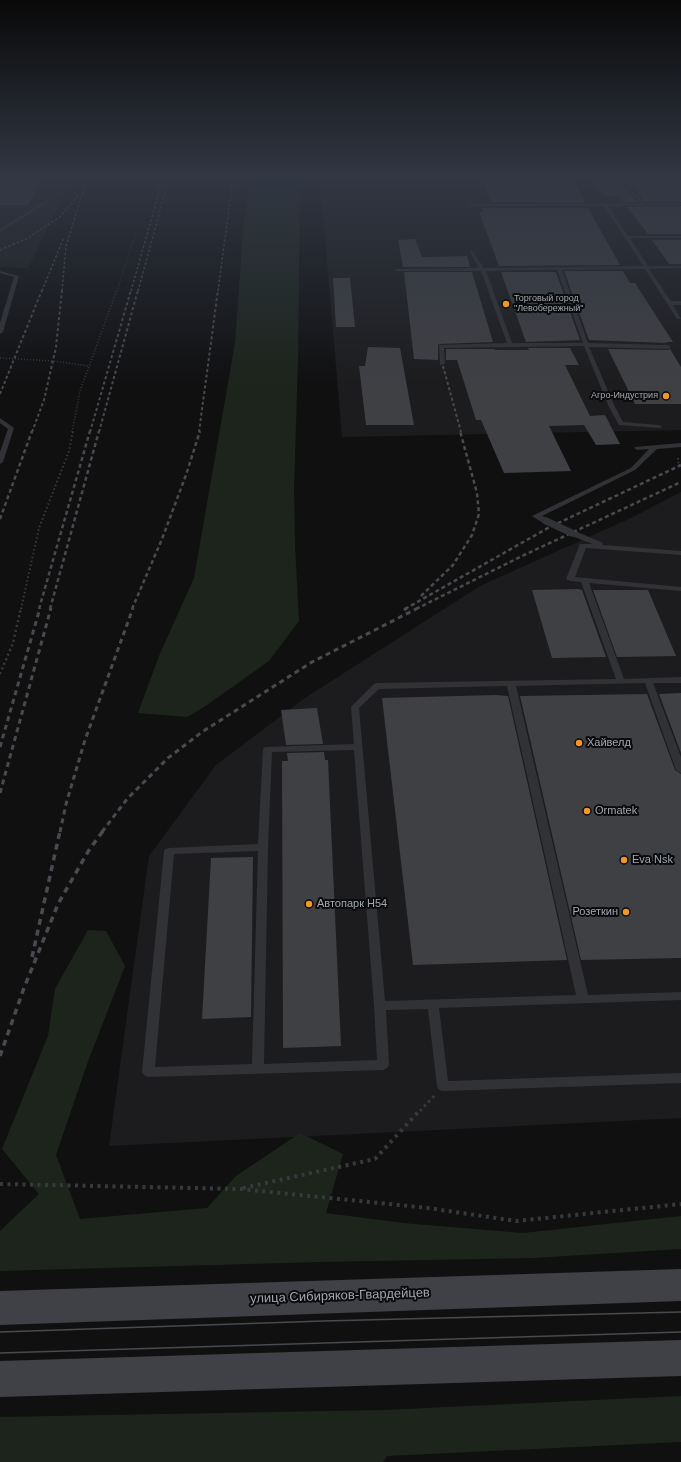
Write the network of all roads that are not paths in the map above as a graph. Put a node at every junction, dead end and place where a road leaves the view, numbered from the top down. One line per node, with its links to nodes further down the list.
1 (632, 246): 4 (lane)
2 (472, 252): 7 (lane)
3 (681, 267): 4 (lane)
4 (646, 268): 5 (lane); 9 (lane)
5 (559, 269): 7 (lane); 14 (lane)
6 (398, 270): 7 (lane)
7 (483, 270): 13 (lane)
8 (0, 272): 12 (lane)
9 (669, 303): 10 (lane); 11 (lane)
10 (681, 303)
11 (679, 318)
12 (0, 332)
13 (510, 345): 14 (lane); 16 (lane)
14 (586, 345): 15 (lane); 18 (lane)
15 (668, 347)
16 (442, 364)
17 (0, 420): 22 (lane)
18 (658, 427)
19 (681, 445): 20 (lane)
20 (654, 447): 21 (lane); 23 (lane, bridge)
21 (637, 448)
22 (0, 462)
23 (604, 548): 24 (lane); 25 (lane)
24 (681, 553)
25 (584, 580): 26 (lane); 29 (lane)
26 (681, 589)
27 (648, 680): 28 (lane); 29 (lane); 32 (lane)
28 (681, 680)
29 (621, 681): 30 (lane)
30 (511, 683): 31 (lane); 35 (lane)
31 (358, 747): 33 (lane); 37 (lane)
32 (681, 770)
33 (263, 847): 38 (lane); 38 (lane)
34 (681, 996): 35 (lane)
35 (583, 999): 36 (lane)
36 (433, 1004): 37 (lane); 39 (lane)
37 (380, 1006): 38 (lane)
38 (258, 1068)
39 (681, 1078)
40 (681, 1285): 41 (main road, улица Сибиряков-Гвардейцев)
41 (0, 1308)
42 (681, 1358): 43 (main road)
43 (0, 1379)

